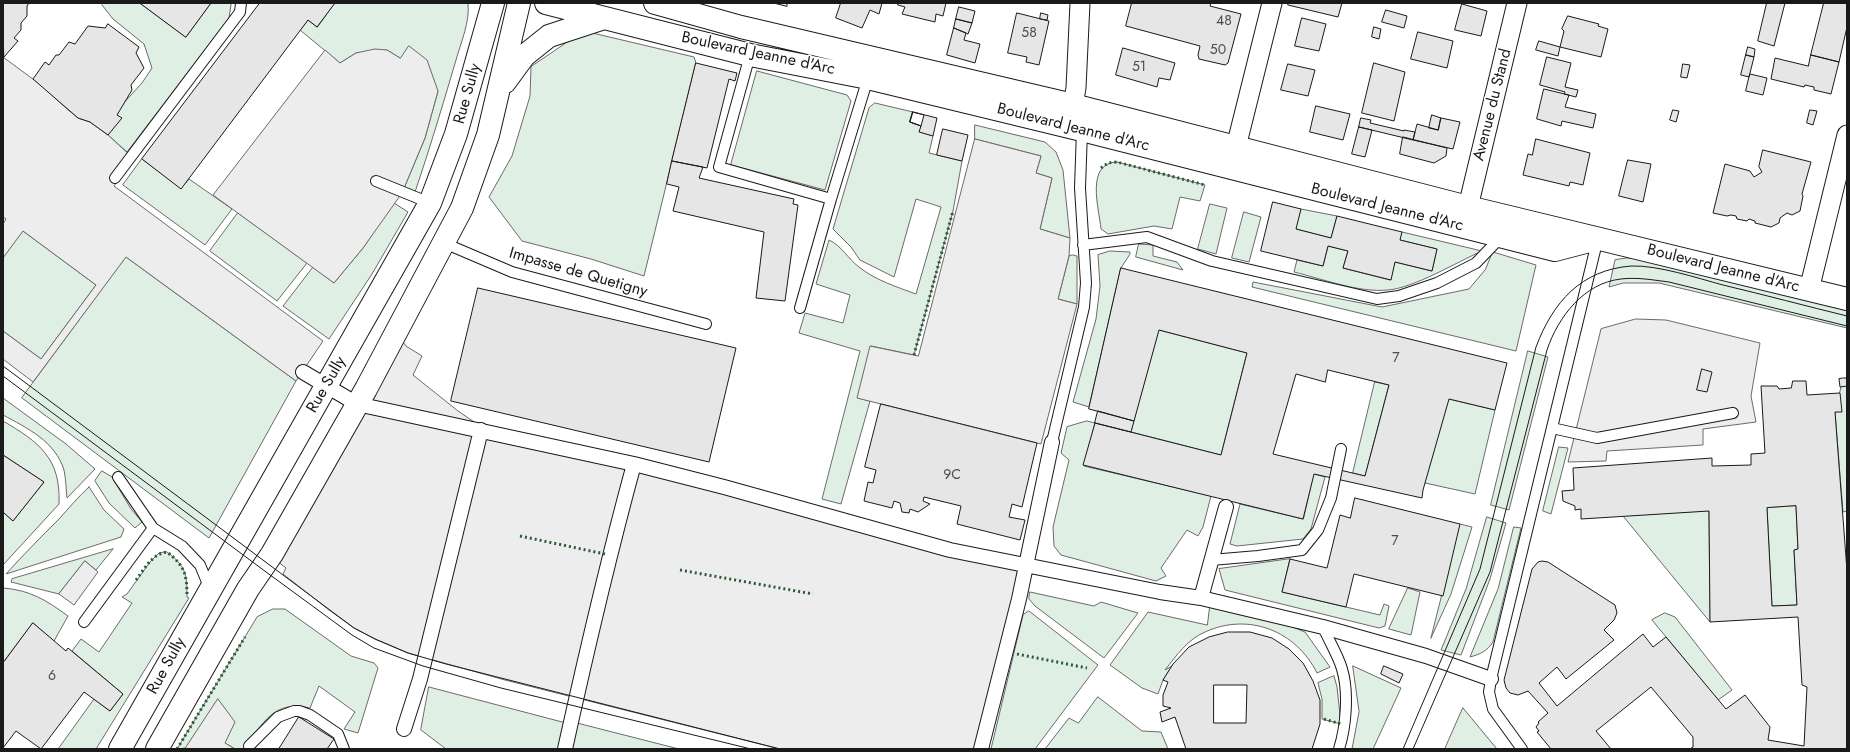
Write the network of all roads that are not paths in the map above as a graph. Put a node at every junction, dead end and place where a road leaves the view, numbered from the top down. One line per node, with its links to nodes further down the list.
1 (241, 3): 18 (lane)
2 (493, 3): 21 (main road, Rue Sully)
3 (519, 3): 13 (main road, Rue Sully)
4 (546, 3): 9 (main road, Boulevard Jeanne d'Arc)
5 (655, 3): 10 (main road, Boulevard Jeanne d'Arc)
6 (1080, 3): 14 (street)
7 (1272, 3): 17 (street)
8 (1517, 3): 22 (street, Avenue du Stand)
9 (604, 10): 10 (main road); 11 (main road, Boulevard Jeanne d'Arc); 13 (main road)
10 (741, 27): 14 (main road, Boulevard Jeanne d'Arc)
11 (750, 55): 12 (main road, Boulevard Jeanne d'Arc); 20 (lane)
12 (868, 78): 15 (main road, Boulevard Jeanne d'Arc); 20 (lane)
13 (500, 89): 25 (main road, Rue Sully)
14 (1073, 105): 17 (main road, Boulevard Jeanne d'Arc)
15 (1082, 130): 23 (main road, Boulevard Jeanne d'Arc); 26 (lane)
16 (1847, 135): 27 (street)
17 (1236, 147): 22 (main road, Boulevard Jeanne d'Arc)
18 (116, 178)
19 (376, 181): 21 (lane)
20 (831, 199): 29 (lane)
21 (430, 203): 32 (main road, Rue Sully)
22 (1468, 207): 24 (main road, Boulevard Jeanne d'Arc)
23 (1502, 237): 24 (main road, Boulevard Jeanne d'Arc); 26 (lane)
24 (1598, 238): 27 (main road, Boulevard Jeanne d'Arc); 35 (lane)
25 (444, 243): 30 (lane, Impasse de Quetigny); 33 (main road, Rue Sully)
26 (1083, 245): 37 (lane)
27 (1809, 290): 28 (main road, Boulevard Jeanne d'Arc)
28 (1847, 300)
29 (800, 308)
30 (706, 324)
31 (303, 372): 32 (street)
32 (325, 387): 33 (street); 45 (main road, Rue Sully)
33 (357, 404): 36 (street); 53 (main road, Rue Sully)
34 (1733, 413): 35 (lane)
35 (1552, 428): 49 (lane)
36 (481, 430): 39 (street); 50 (street)
37 (1052, 442): 44 (street)
38 (1341, 450): 43 (lane)
39 (634, 464): 44 (street); 55 (street)
40 (118, 477): 42 (lane)
41 (1226, 507): 43 (street)
42 (153, 528): 45 (lane); 47 (lane)
43 (1211, 560): 46 (street)
44 (1026, 565): 46 (street); 56 (street)
45 (210, 590): 52 (main road, Rue Sully)
46 (1201, 598): 48 (street)
47 (84, 622)
48 (1323, 627): 49 (street); 57 (lane)
49 (1491, 679): 58 (lane)
50 (404, 729)
51 (249, 746): 54 (lane)
52 (120, 749)
53 (157, 749)
54 (344, 749)
55 (565, 749)
56 (981, 749)
57 (1339, 749)
58 (1522, 749)

